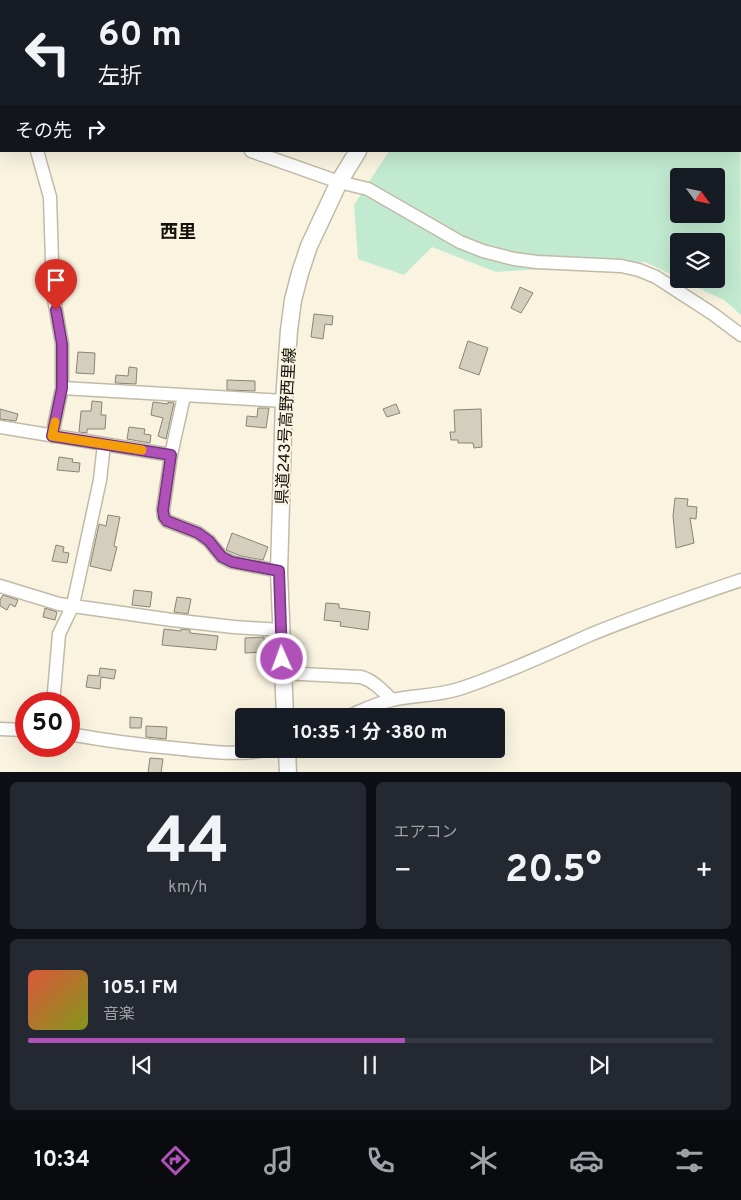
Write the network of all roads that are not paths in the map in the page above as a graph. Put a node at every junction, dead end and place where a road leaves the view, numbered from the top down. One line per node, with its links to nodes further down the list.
1 (37, 152): 6 (street)
2 (254, 152): 4 (street)
3 (357, 152): 4 (main road, 県道243号高野西里線)
4 (339, 182): 5 (street); 8 (main road, 県道243号高野西里線)
5 (741, 335)
6 (62, 388): 7 (street); 10 (street)
7 (184, 396): 8 (street); 12 (street)
8 (284, 401): 13 (main road, 県道243号高野西里線)
9 (0, 428): 10 (street)
10 (52, 436): 11 (street)
11 (104, 444): 12 (street); 16 (street)
12 (171, 455): 13 (street)
13 (279, 571): 17 (main road, 県道243号高野西里線)
14 (741, 580): 20 (street)
15 (0, 586): 16 (street)
16 (74, 605): 17 (street); 19 (street)
17 (281, 630): 18 (main road, 県道243号高野西里線)
18 (282, 673): 20 (street); 21 (main road, 県道243号高野西里線)
19 (54, 692)
20 (392, 700): 22 (street)
21 (284, 708)
22 (368, 708)
23 (0, 729): 24 (street)
24 (15, 730)
25 (80, 736): 26 (street)
26 (235, 753)
27 (287, 758): 28 (main road)
28 (288, 772)

